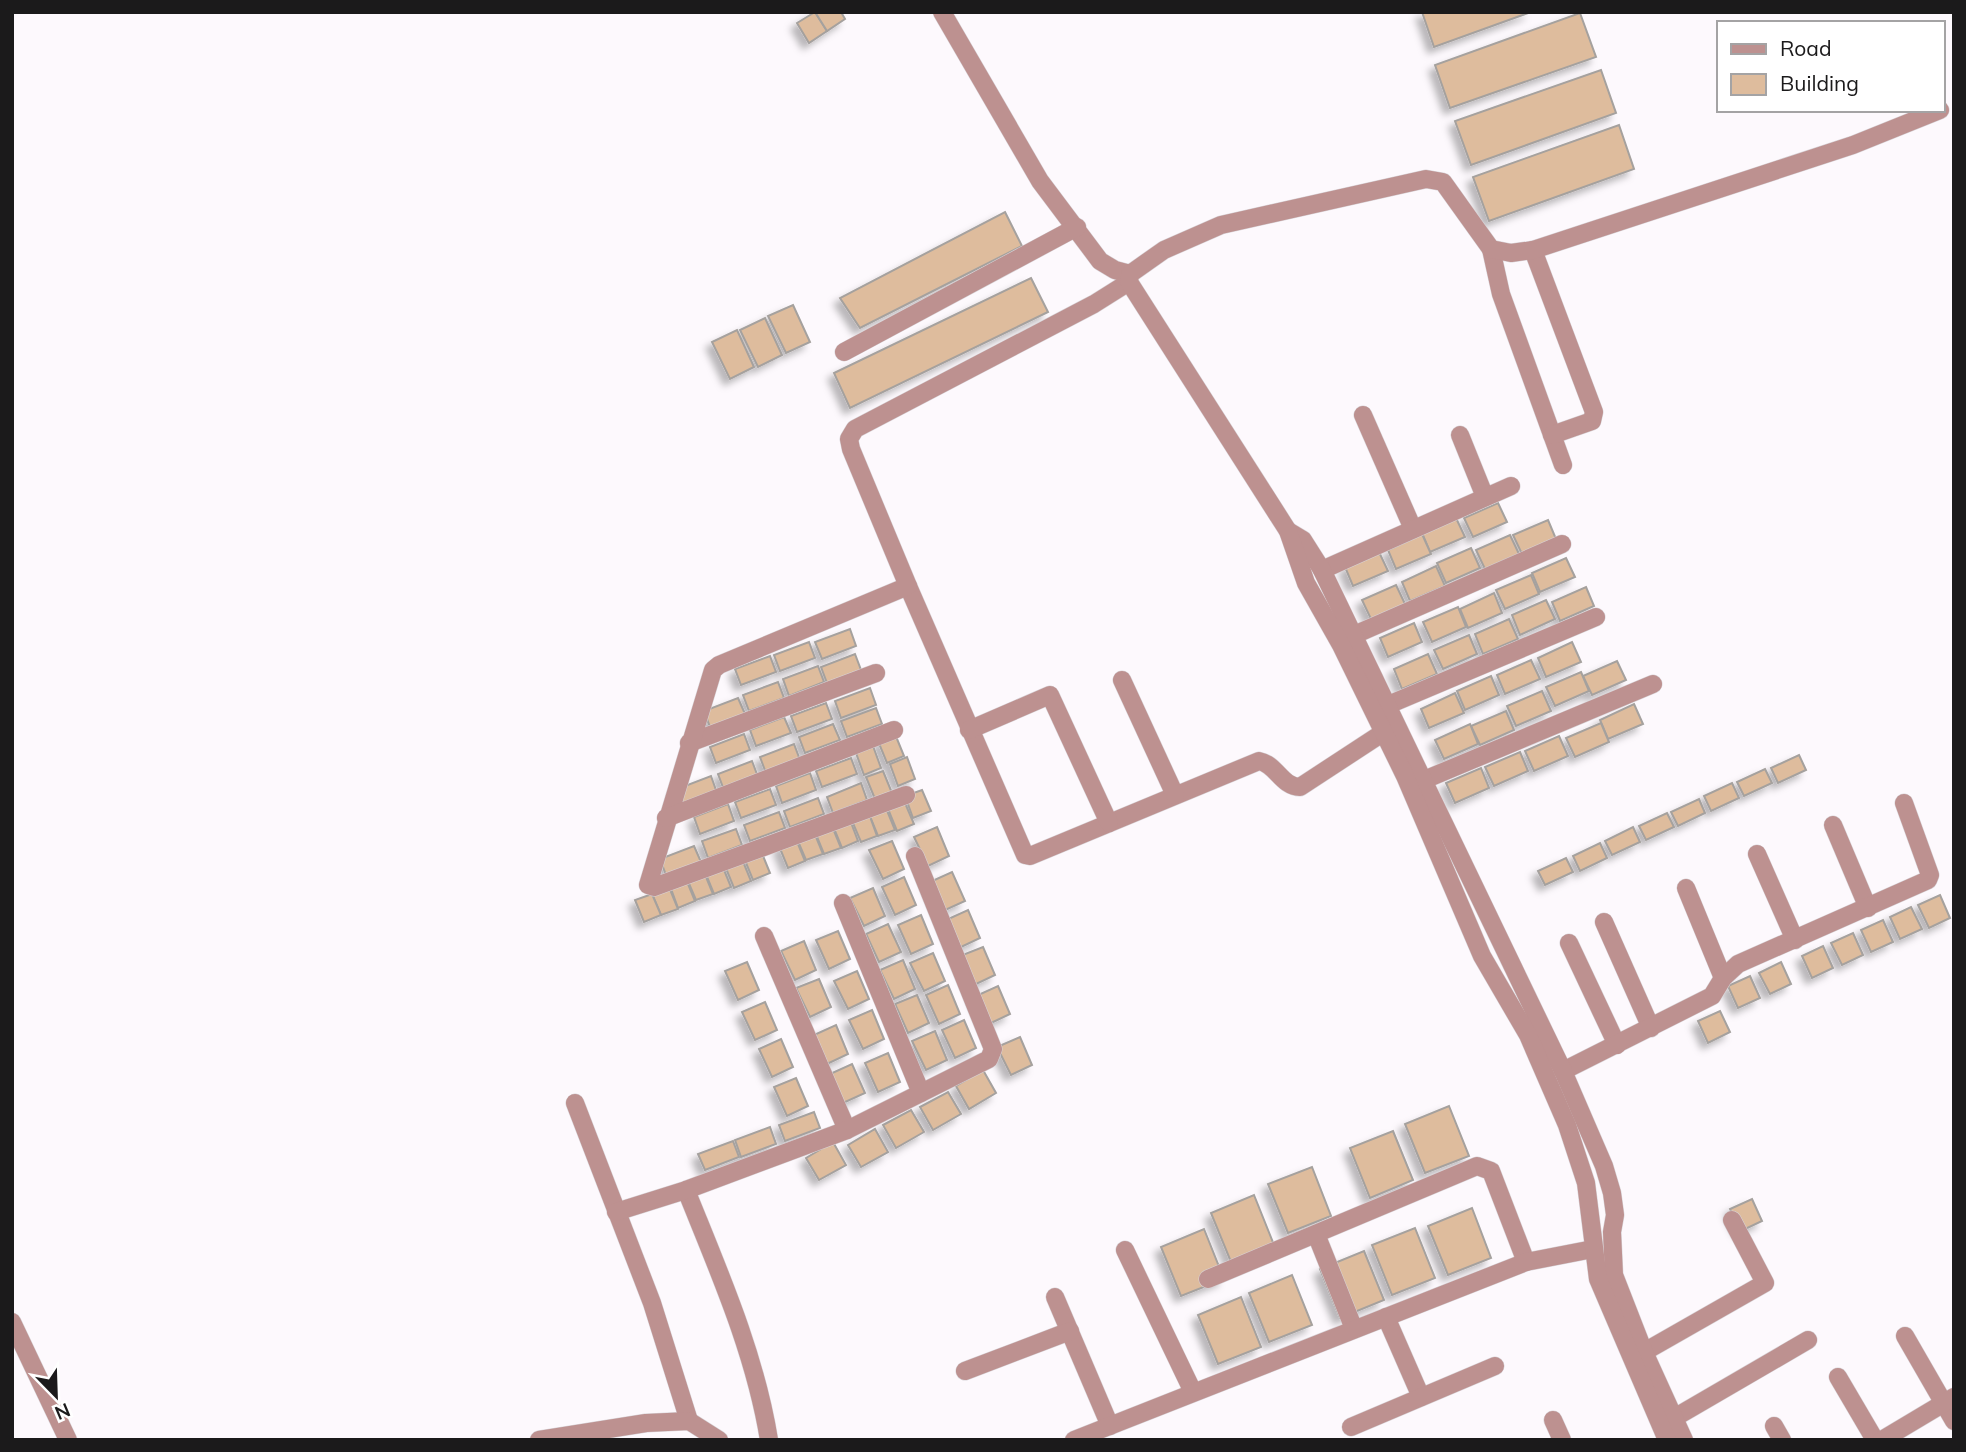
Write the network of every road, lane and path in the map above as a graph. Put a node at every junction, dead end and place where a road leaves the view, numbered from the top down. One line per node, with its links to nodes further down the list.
1 (942, 12): 3 (street)
2 (1936, 112): 5 (street)
3 (1077, 227): 6 (street); 7 (street)
4 (1491, 249): 5 (street); 6 (street); 10 (street)
5 (1534, 250): 10 (street)
6 (1129, 278): 15 (street); 18 (street)
7 (844, 352)
8 (1363, 415): 14 (street)
9 (1460, 435): 13 (street)
10 (1552, 435): 11 (street)
11 (1563, 465)
12 (1511, 486): 13 (street)
13 (1485, 497): 14 (street)
14 (1413, 529): 17 (street)
15 (1287, 530): 17 (street); 27 (street)
16 (1562, 544): 20 (street)
17 (1322, 570): 20 (street)
18 (908, 586): 26 (street); 28 (street)
19 (1596, 617): 24 (street)
20 (1354, 635): 24 (street)
21 (876, 673): 28 (street)
22 (1122, 680): 31 (street)
23 (1653, 684): 29 (street)
24 (1388, 705): 29 (street)
25 (894, 730): 33 (street)
26 (969, 730): 34 (street); 34 (street)
27 (1384, 732): 31 (street); 55 (street)
28 (689, 743): 33 (street)
29 (1424, 780): 48 (street)
30 (906, 795): 33 (street)
31 (1175, 795): 34 (street)
32 (1904, 803): 40 (street)
33 (666, 818)
34 (1109, 823)
35 (1833, 825): 40 (street)
36 (1757, 854): 43 (street)
37 (915, 856): 49 (street)
38 (1686, 888): 45 (street)
39 (843, 903): 49 (street)
40 (1868, 908): 43 (street)
41 (1604, 922): 46 (street)
42 (764, 936): 51 (street)
43 (1795, 940): 45 (street)
44 (1569, 943): 47 (street)
45 (1723, 978): 46 (street)
46 (1651, 1028): 47 (street)
47 (1617, 1045): 48 (street)
48 (1563, 1071): 52 (street)
49 (921, 1093): 51 (street)
50 (575, 1103): 54 (street)
51 (847, 1130): 53 (street)
52 (1609, 1182): 55 (street); 61 (street)
53 (686, 1190): 54 (street); 86 (street)
54 (616, 1212): 79 (street)
55 (1590, 1216): 58 (street)
56 (1732, 1220): 70 (street)
57 (1316, 1234): 60 (street); 62 (street); 66 (street)
58 (1593, 1249): 60 (street); 61 (street)
59 (1125, 1250): 74 (street)
60 (1526, 1262): 64 (street)
61 (1605, 1270): 70 (street); 89 (street)
62 (1208, 1279)
63 (1055, 1297): 67 (street)
64 (1386, 1317): 66 (street); 75 (street)
65 (12, 1322): 83 (street)
66 (1354, 1329): 74 (street)
67 (1070, 1331): 72 (street); 81 (street)
68 (1905, 1336): 76 (street)
69 (1808, 1340): 77 (street)
70 (1644, 1352): 77 (street)
71 (1495, 1366): 75 (street)
72 (965, 1371)
73 (1838, 1377): 91 (street)
74 (1194, 1392): 81 (street)
75 (1421, 1397): 82 (street)
76 (1948, 1400): 80 (street); 92 (street)
77 (1674, 1418): 90 (street)
78 (1553, 1420): 88 (street)
79 (689, 1421): 84 (street); 85 (street)
80 (1954, 1421)
81 (1110, 1426): 87 (street)
82 (1350, 1427)
83 (68, 1440)
84 (539, 1440)
85 (719, 1440)
86 (769, 1440)
87 (1074, 1440)
88 (1562, 1440)
89 (1667, 1440)
90 (1684, 1440)
91 (1875, 1440)
92 (1882, 1440)

